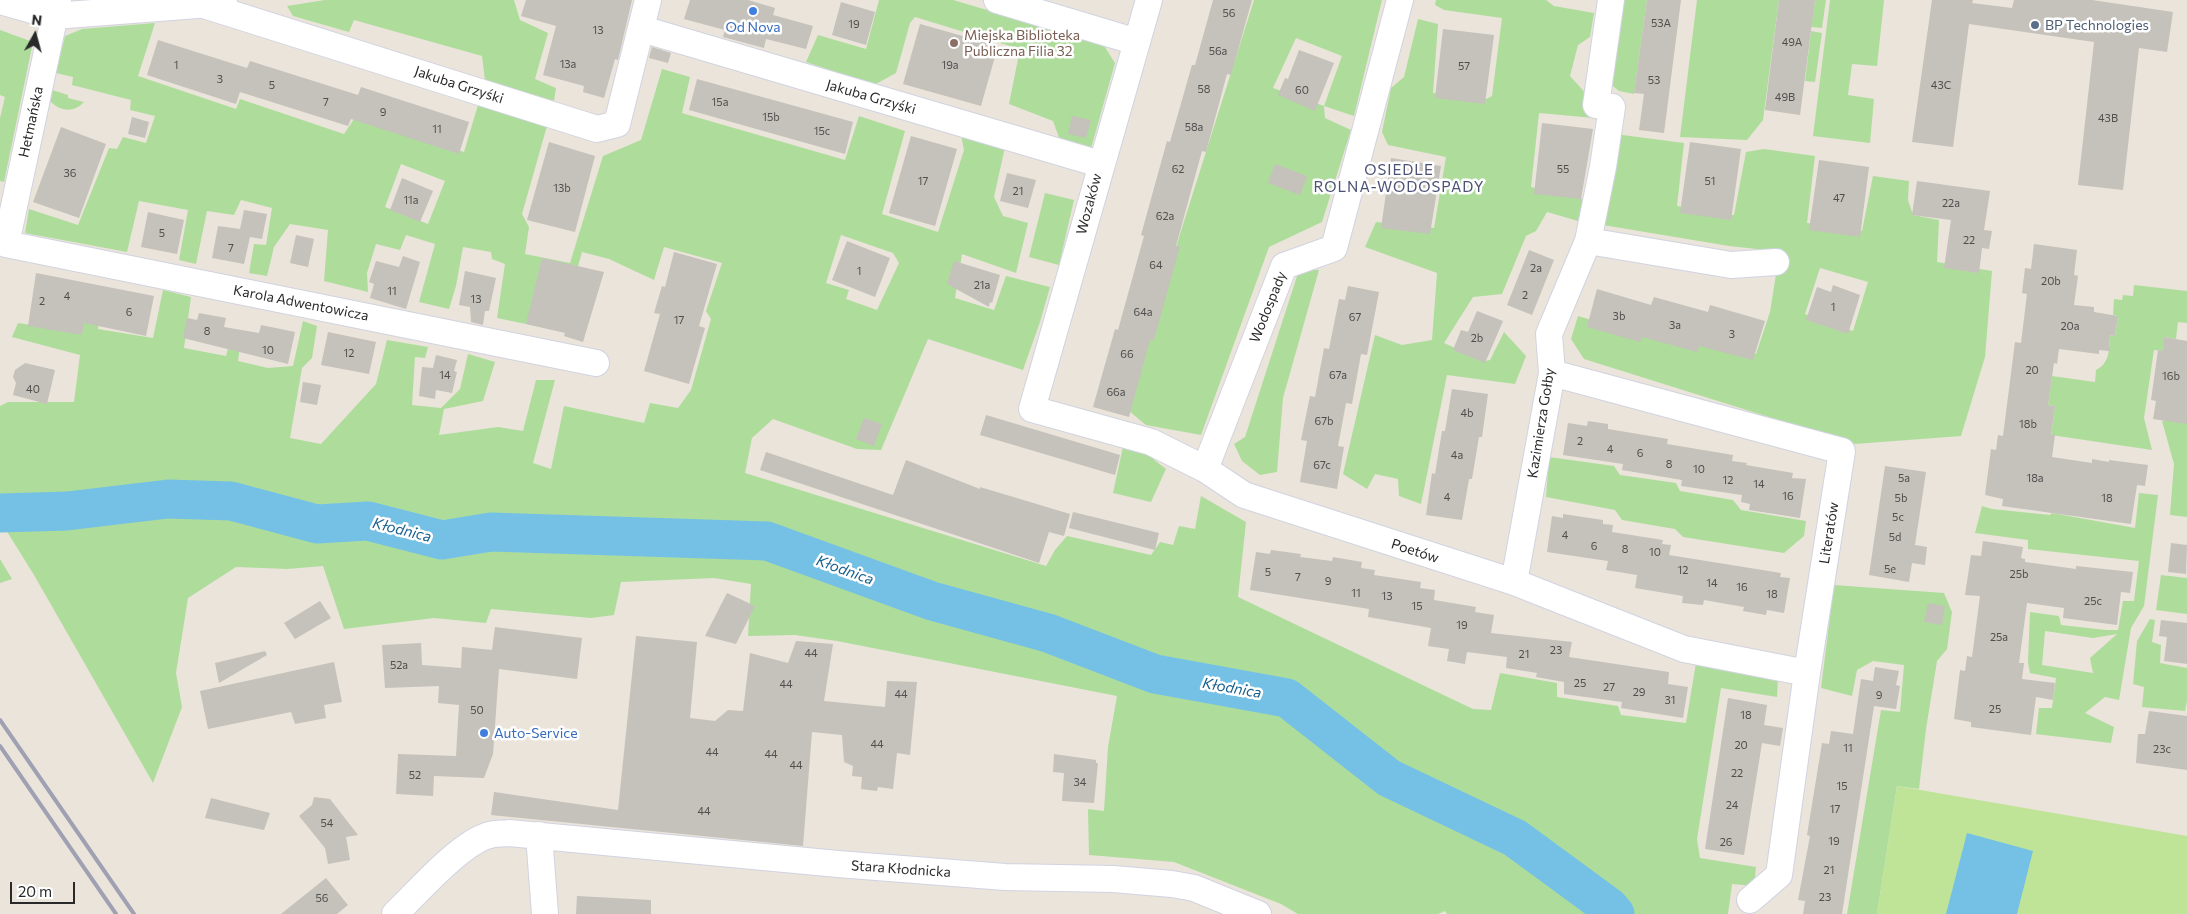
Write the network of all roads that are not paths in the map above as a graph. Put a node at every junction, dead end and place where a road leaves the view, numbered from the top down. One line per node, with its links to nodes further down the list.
1 (242, 0): 8 (street, Jakuba Grzyśki)
2 (648, 0): 10 (street, Jakuba Grzyśki)
3 (997, 0): 11 (street)
4 (1149, 0): 11 (street, Wozaków)
5 (1400, 0): 19 (street, Wodospady)
6 (1611, 0): 13 (street, Kazimierza Gołby)
7 (0, 1): 9 (street, Jakuba Grzyśki)
8 (207, 6): 9 (street, Jakuba Grzyśki); 10 (street, Jakuba Grzyśki)
9 (55, 8): 14 (street, Hetmańska)
10 (642, 29): 12 (street, Jakuba Grzyśki)
11 (1137, 42): 12 (street, Wozaków)
12 (1100, 164): 18 (street, Wozaków)
13 (1588, 241): 15 (street); 17 (street, Kazimierza Gołby)
14 (6, 244): 16 (street, Karola Adwentowicza)
15 (1776, 262)
16 (596, 363)
17 (1552, 373): 20 (street, Kazimierza Gołby); 21 (street, Literatów)
18 (1032, 409): 19 (street, Poetów)
19 (1205, 469): 20 (street, Poetów)
20 (1514, 582): 21 (street, Poetów)
21 (1807, 673): 23 (street, Literatów)
22 (539, 835): 24 (street, Stara Kłodnicka); 25 (street); 26 (street, Stara Kłodnicka)
23 (1750, 900)
24 (395, 914)
25 (545, 914)
26 (1258, 914)

